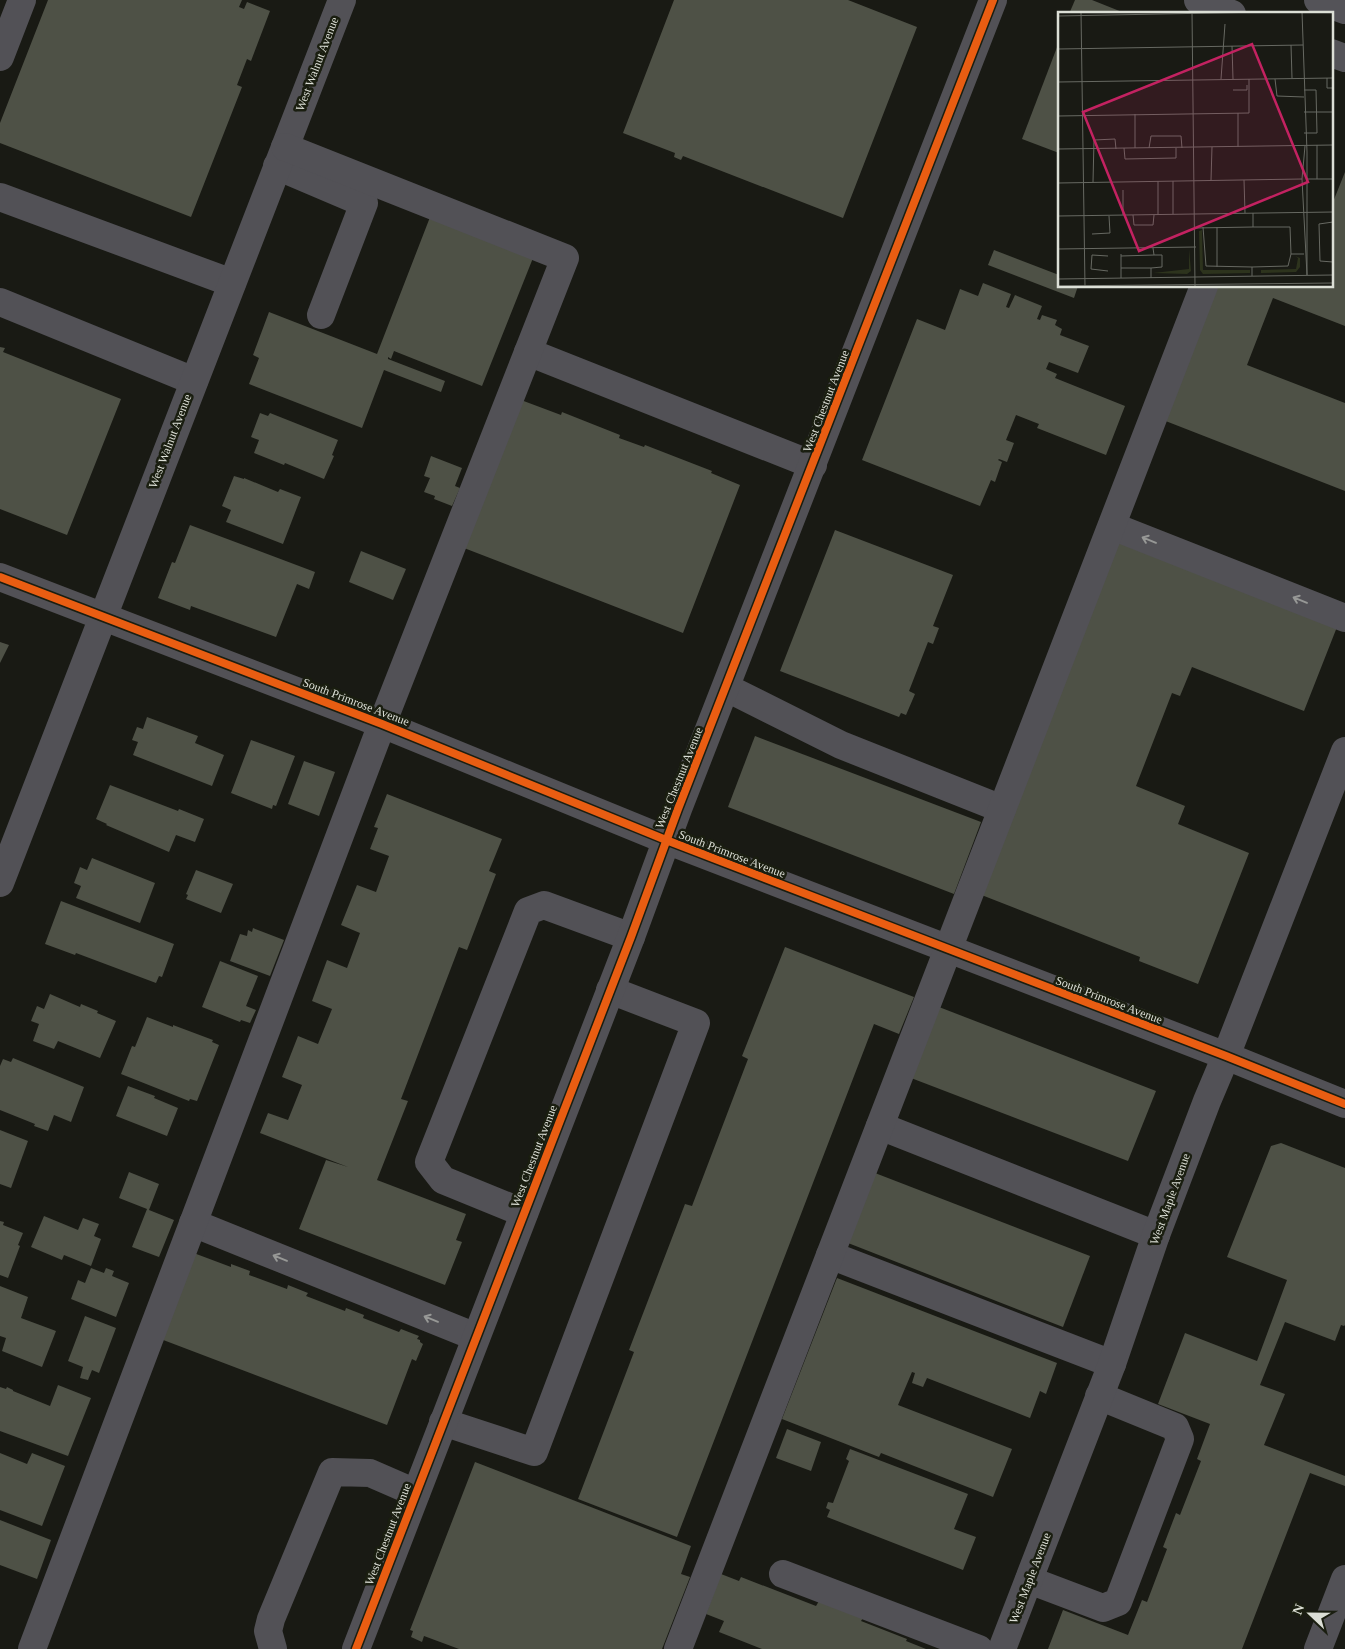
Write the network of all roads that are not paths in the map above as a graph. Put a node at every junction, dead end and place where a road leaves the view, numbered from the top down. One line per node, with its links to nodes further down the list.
1 (22, 0): 9 (street)
2 (342, 0): 11 (street, West Walnut Avenue)
3 (993, 0): 19 (street, West Chestnut Avenue)
4 (1198, 0): 7 (main road)
5 (1318, 0): 6 (main road)
6 (1345, 10)
7 (1227, 12)
8 (1332, 53): 10 (main road)
9 (0, 57)
10 (1345, 58)
11 (281, 156): 13 (street, West Walnut Avenue); 16 (street); 17 (street)
12 (0, 197): 13 (street)
13 (232, 283): 18 (street, West Walnut Avenue)
14 (1203, 288): 20 (street)
15 (0, 302): 18 (street)
16 (320, 315)
17 (528, 352): 19 (street); 25 (street)
18 (194, 380): 22 (street, West Walnut Avenue)
19 (812, 465): 24 (street, West Chestnut Avenue)
20 (1112, 526): 23 (street, one-way to 20); 27 (street)
21 (0, 577): 22 (street, South Primrose Avenue)
22 (102, 616): 25 (street, South Primrose Avenue); 29 (street, West Walnut Avenue)
23 (1345, 618)
24 (727, 688): 27 (street); 28 (street, West Chestnut Avenue)
25 (382, 724): 28 (street, South Primrose Avenue); 37 (street)
26 (1345, 751): 33 (street, West Maple Avenue)
27 (1002, 810): 31 (street)
28 (666, 840): 30 (street, West Chestnut Avenue); 31 (street, South Primrose Avenue)
29 (0, 883)
30 (631, 937): 32 (street, West Chestnut Avenue); 36 (street)
31 (949, 950): 33 (street, South Primrose Avenue); 35 (street)
32 (610, 990): 36 (street, West Chestnut Avenue); 43 (street)
33 (1226, 1056): 34 (street, South Primrose Avenue); 38 (street, West Maple Avenue)
34 (1345, 1104)
35 (880, 1126): 38 (street); 39 (street)
36 (524, 1212): 40 (street, West Chestnut Avenue)
37 (193, 1223): 40 (street, one-way to 37); 48 (street)
38 (1156, 1235): 41 (street, West Maple Avenue)
39 (830, 1255): 41 (street); 51 (street)
40 (476, 1337): 43 (street, West Chestnut Avenue)
41 (1112, 1364): 42 (street, West Maple Avenue)
42 (1099, 1396): 47 (street, West Maple Avenue); 47 (street)
43 (443, 1422): 44 (street, West Chestnut Avenue)
44 (416, 1493): 49 (street); 50 (street, West Chestnut Avenue)
45 (783, 1574): 52 (street)
46 (1345, 1579): 54 (street)
47 (1029, 1580): 53 (street, West Maple Avenue)
48 (32, 1649)
49 (273, 1649)
50 (356, 1649)
51 (678, 1649)
52 (979, 1649)
53 (1002, 1649)
54 (1318, 1649)

